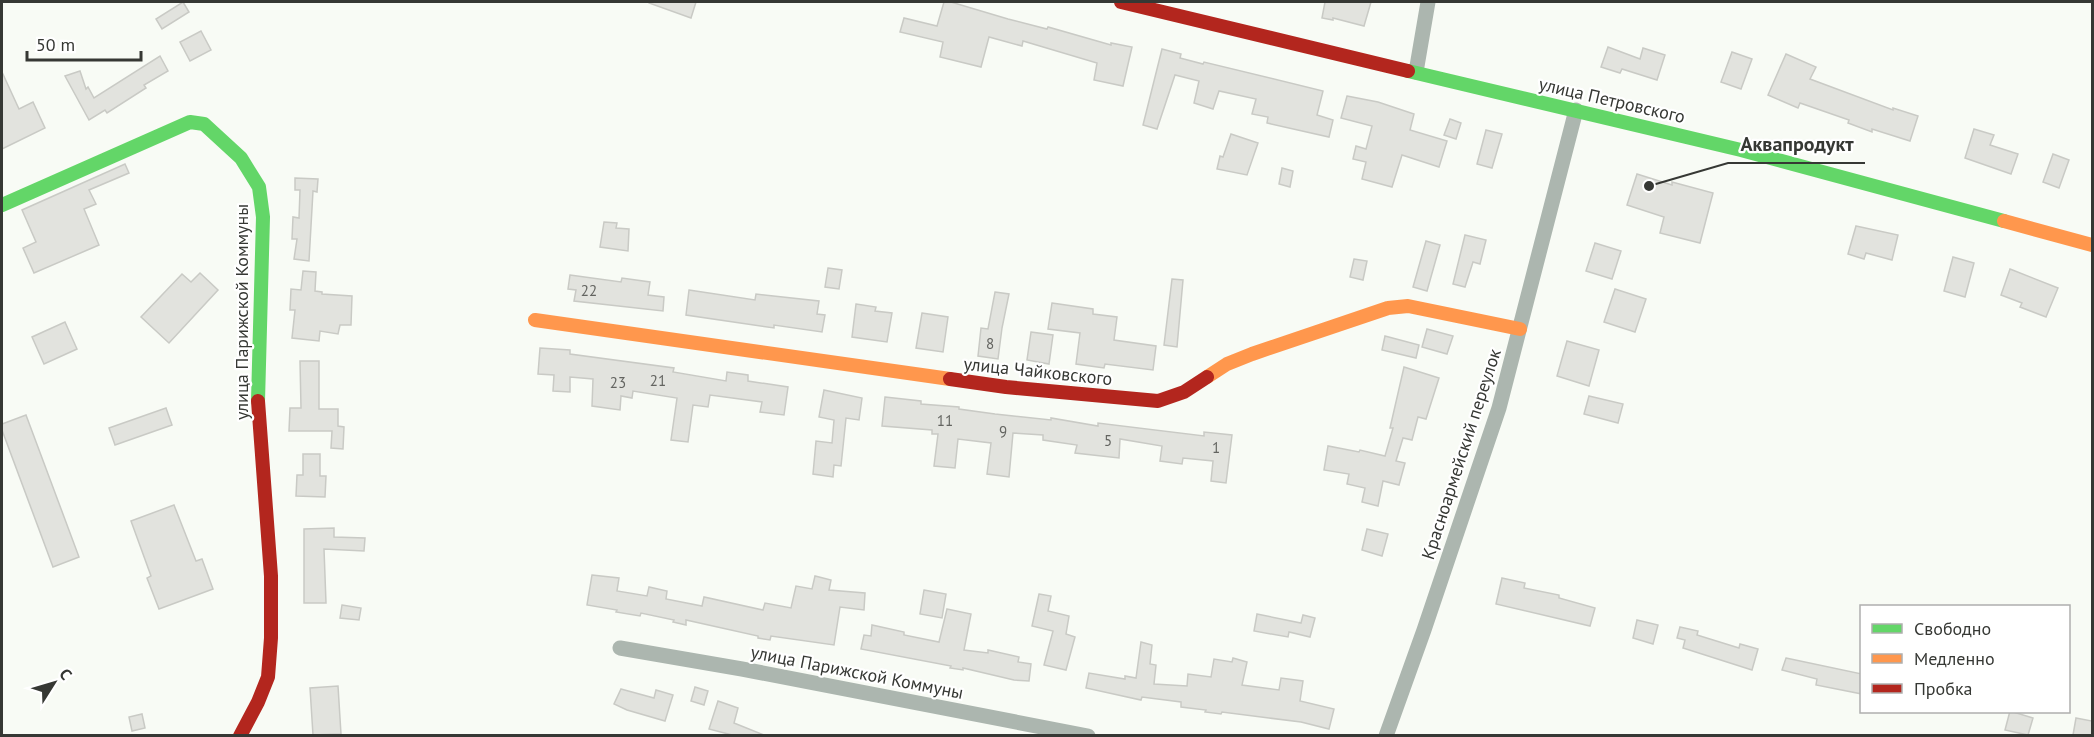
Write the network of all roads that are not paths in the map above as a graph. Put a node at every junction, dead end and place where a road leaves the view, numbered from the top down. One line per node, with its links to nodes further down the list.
1 (1121, 2): 3 (street, улица Петровского)
2 (1428, 2): 3 (street)
3 (1416, 72): 4 (street, улица Петровского)
4 (1576, 110): 6 (street, улица Петровского); 8 (street, Красноармейский переулок)
5 (2, 205): 10 (street, улица Парижской Коммуны)
6 (2092, 245)
7 (535, 320): 8 (street, улица Чайковского)
8 (1520, 329): 12 (street, Красноармейский переулок)
9 (620, 648): 11 (street, улица Парижской Коммуны)
10 (240, 735)
11 (1088, 735)
12 (1386, 735)

